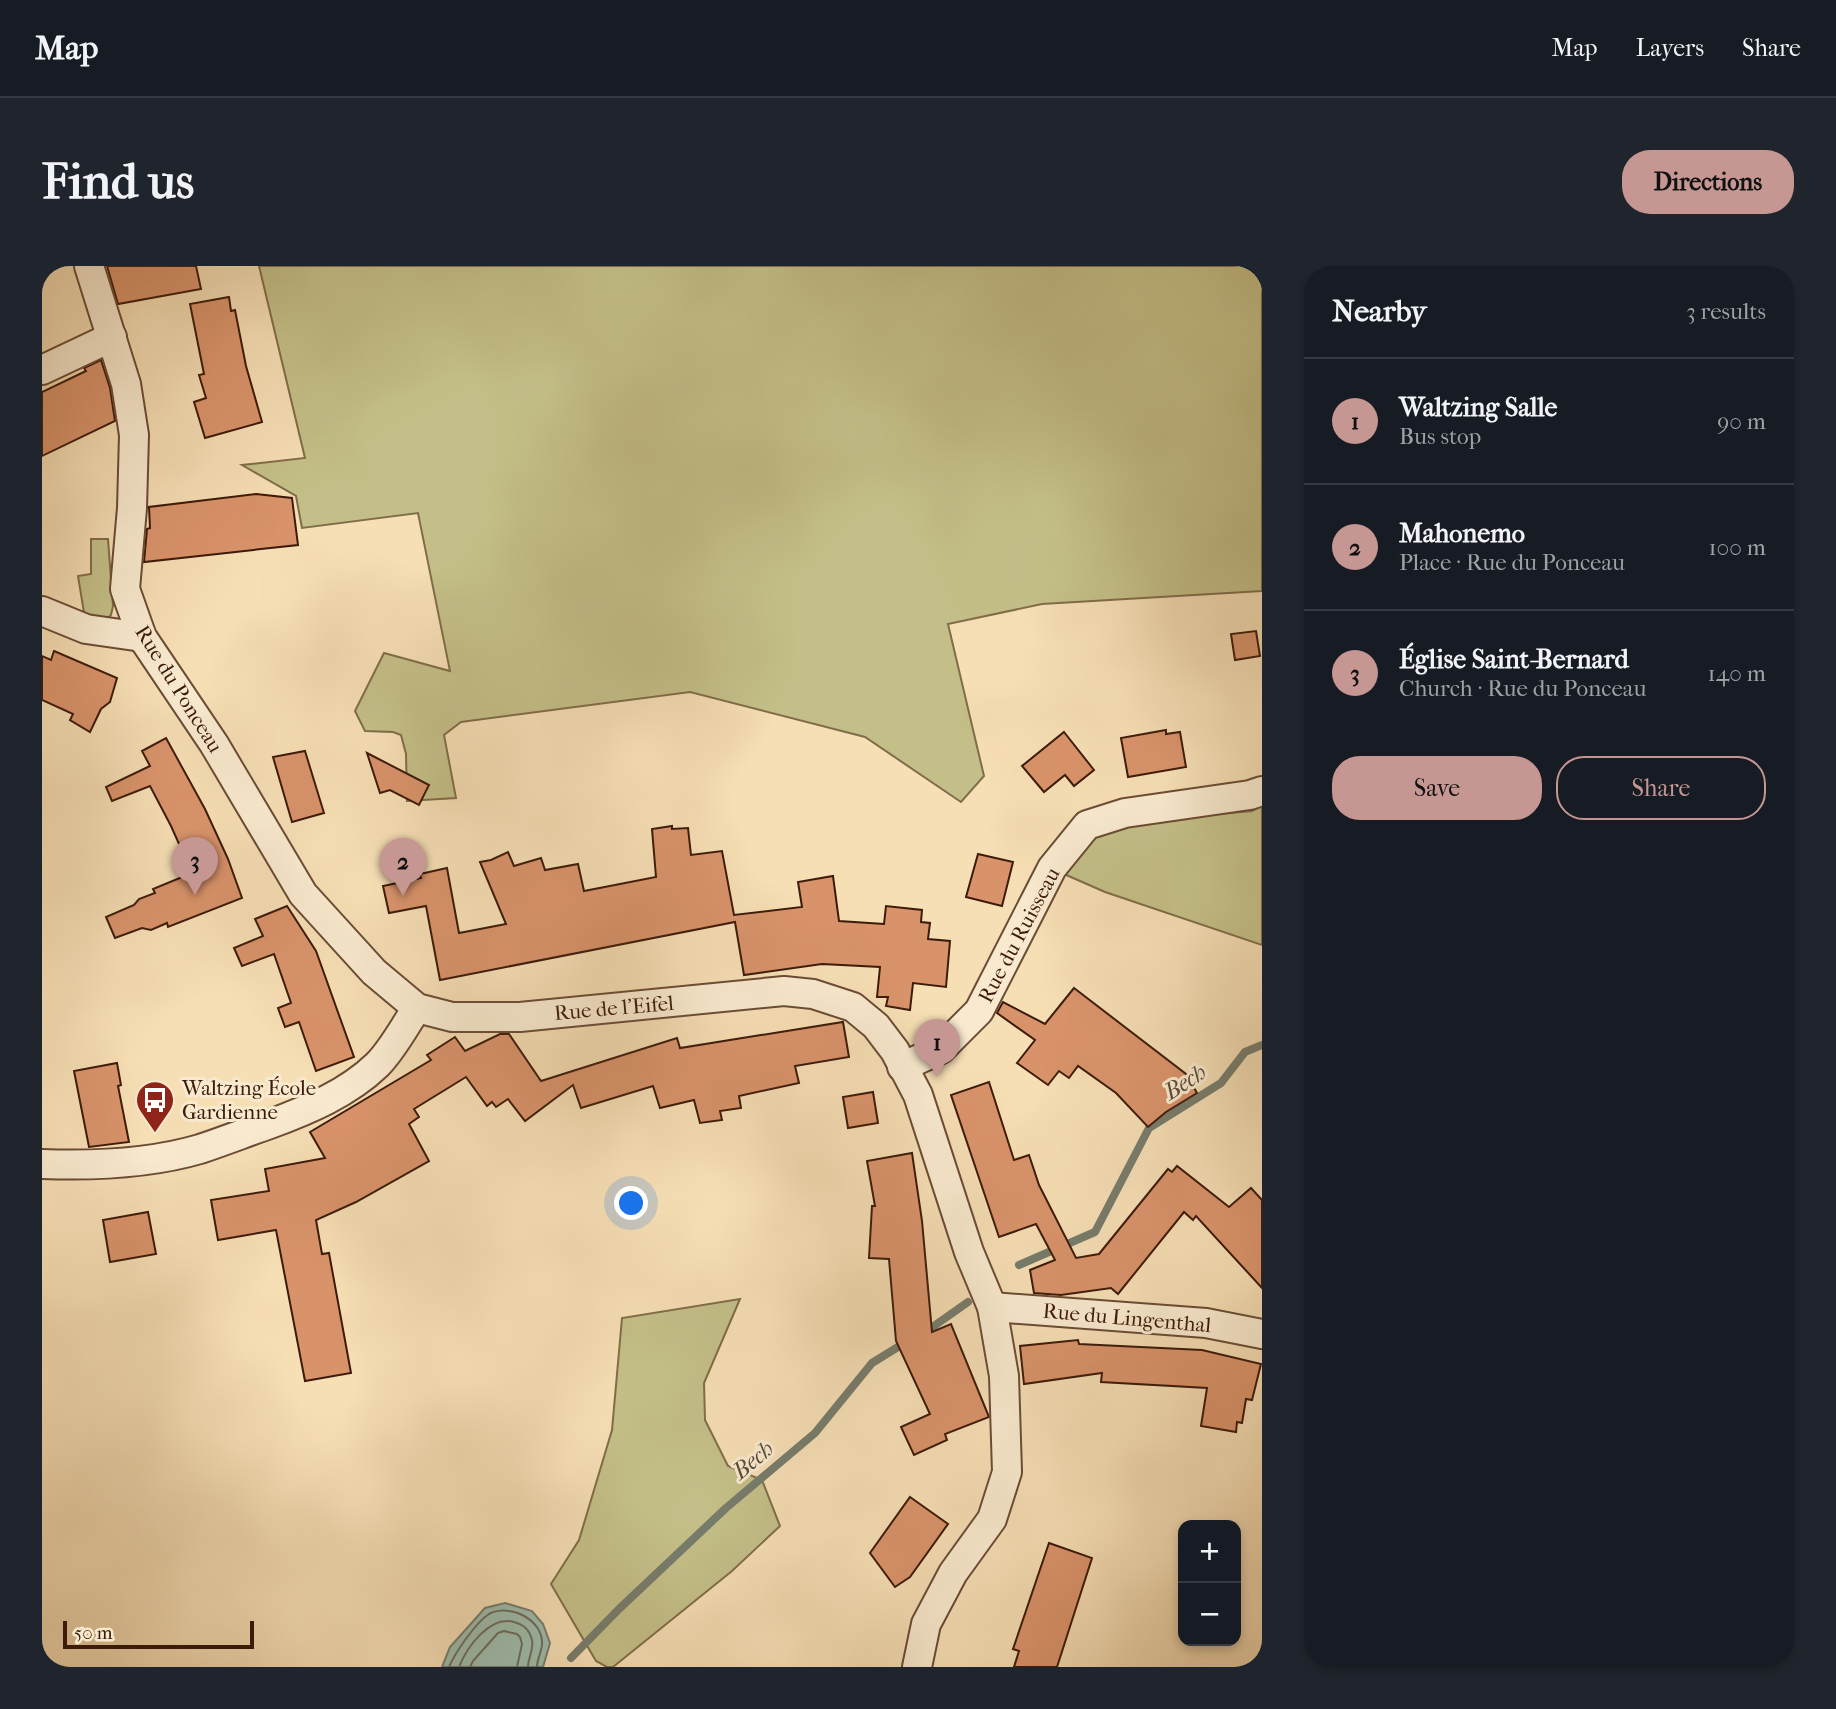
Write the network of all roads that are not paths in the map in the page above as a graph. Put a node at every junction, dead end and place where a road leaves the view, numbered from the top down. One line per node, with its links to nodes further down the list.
1 (89, 266): 2 (street, Rue du Ponceau)
2 (112, 337): 3 (street); 5 (street, Rue du Ponceau)
3 (42, 370)
4 (42, 611): 5 (street)
5 (142, 637): 7 (street, Rue du Ponceau)
6 (1262, 790): 8 (street, Rue du Ruisseau)
7 (417, 1009): 8 (street, Rue de l'Eifel); 9 (street)
8 (902, 1067): 10 (street, Rue de l'Eifel)
9 (42, 1164)
10 (992, 1307): 11 (street, Rue du Lingenthal); 12 (street, Rue de l'Eifel)
11 (1262, 1334)
12 (917, 1667)

